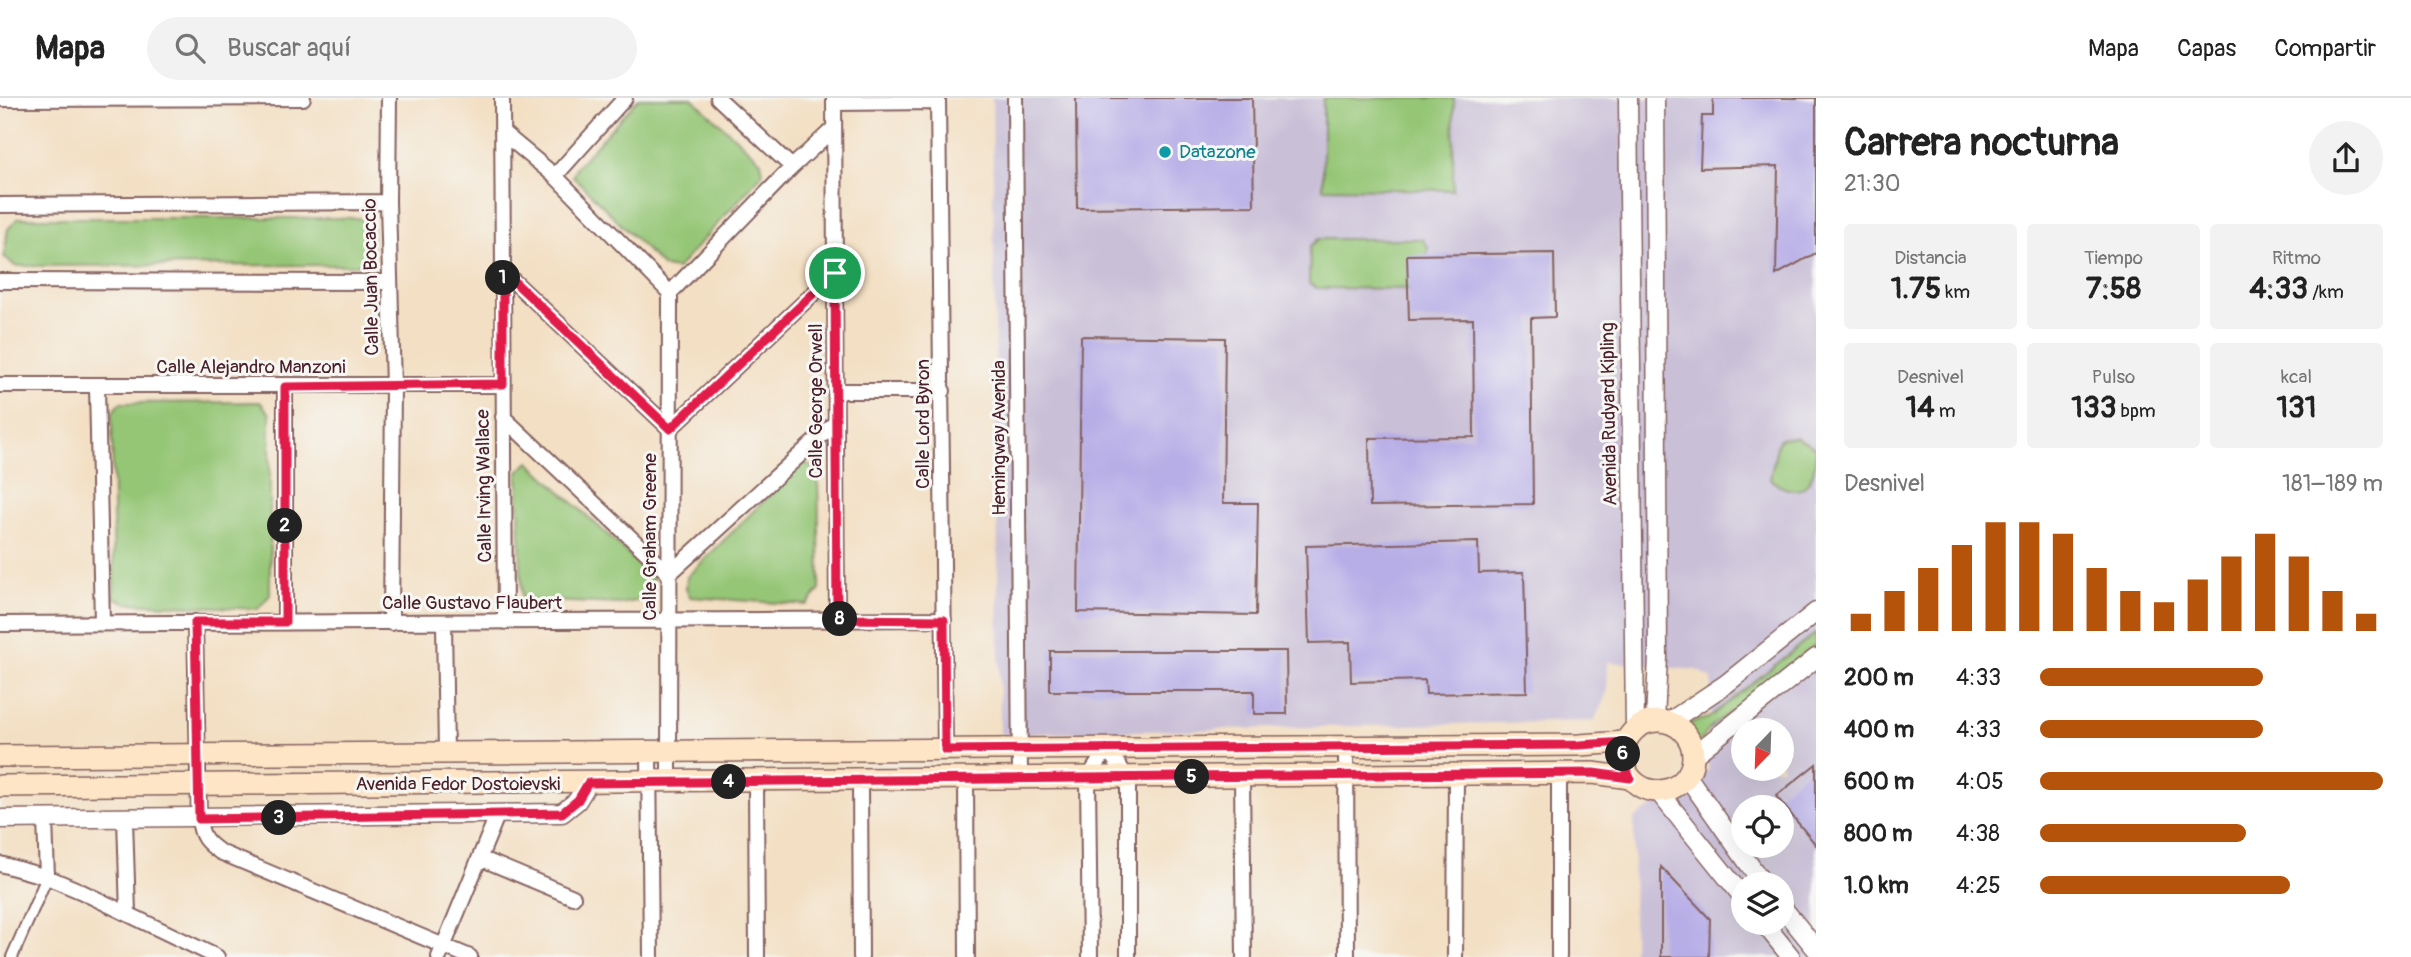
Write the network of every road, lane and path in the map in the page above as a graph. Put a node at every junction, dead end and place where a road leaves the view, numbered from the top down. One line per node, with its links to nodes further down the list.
1 (95, 98): 2 (street); 10 (street)
2 (303, 98)
3 (389, 98): 17 (street, Calle Juan Bocaccio)
4 (502, 98): 14 (street, Calle Irving Wallace)
5 (625, 98): 16 (street)
6 (718, 98): 15 (street)
7 (1014, 98): 50 (street, Hemingway Avenida)
8 (1628, 98): 48 (street, Avenida Rudyard Kipling)
9 (1656, 98): 47 (street)
10 (0, 99)
11 (834, 100): 12 (street); 13 (street, Calle George Orwell)
12 (938, 100): 30 (street, Calle Lord Byron)
13 (834, 128): 15 (street); 20 (street, Calle George Orwell)
14 (502, 132): 16 (street); 19 (street, Calle Irving Wallace)
15 (792, 167): 23 (street)
16 (555, 176): 23 (street)
17 (388, 202): 18 (street); 22 (street, Calle Juan Bocaccio)
18 (0, 205)
19 (503, 271): 24 (street, Calle Irving Wallace); 33 (street)
20 (835, 273): 29 (street, Calle George Orwell); 33 (street)
21 (0, 281): 22 (street)
22 (389, 282): 28 (street, Calle Juan Bocaccio)
23 (670, 293): 33 (street, Calle Graham Greene)
24 (503, 384): 28 (street, Calle Alejandro Manzoni); 31 (street, Calle Irving Wallace)
25 (0, 385): 26 (street, Calle Alejandro Manzoni)
26 (97, 386): 27 (street, Calle Alejandro Manzoni); 42 (street)
27 (285, 387): 28 (street, Calle Alejandro Manzoni); 39 (street)
28 (393, 387): 43 (street, Calle Juan Bocaccio)
29 (835, 391): 30 (street); 32 (street, Calle George Orwell)
30 (943, 391): 37 (street, Calle Lord Byron)
31 (503, 417): 34 (street); 40 (street, Calle Irving Wallace)
32 (835, 424): 34 (street); 36 (street, Calle George Orwell)
33 (670, 429): 34 (street, Calle Graham Greene)
34 (669, 574): 41 (street, Calle Graham Greene)
35 (1816, 612): 47 (street)
36 (837, 619): 37 (street, Calle Gustavo Flaubert); 41 (street, Calle Gustavo Flaubert)
37 (944, 620): 52 (street, Calle Lord Byron)
38 (195, 622): 39 (street, Calle Gustavo Flaubert); 42 (street, Calle Gustavo Flaubert); 55 (street)
39 (285, 622): 43 (street, Calle Gustavo Flaubert)
40 (505, 622): 41 (street, Calle Gustavo Flaubert); 44 (street, Calle Gustavo Flaubert)
41 (668, 622): 53 (street, Calle Graham Greene)
42 (102, 623): 45 (street, Calle Gustavo Flaubert)
43 (391, 623): 44 (street, Calle Gustavo Flaubert)
44 (444, 623): 54 (street)
45 (0, 624)
46 (1816, 658): 57 (street)
47 (1662, 721): 48 (main road); 57 (main road)
48 (1630, 735): 49 (main road, Avenida Fedor Dostoievski); 64 (main road)
49 (1346, 747): 51 (main road, Avenida Fedor Dostoievski); 60 (street)
50 (1018, 749): 51 (main road, Avenida Fedor Dostoievski); 52 (main road, Avenida Fedor Dostoievski); 66 (street, Hemingway Avenida)
51 (1107, 749): 62 (street); 63 (street)
52 (945, 750): 53 (main road, Avenida Fedor Dostoievski)
53 (659, 752): 54 (main road, Avenida Fedor Dostoievski); 70 (street, Calle Graham Greene)
54 (446, 753): 55 (main road, Avenida Fedor Dostoievski)
55 (199, 754): 56 (main road, Avenida Fedor Dostoievski); 71 (street)
56 (0, 756)
57 (1690, 766): 73 (main road); 81 (street)
58 (1456, 774): 59 (main road, Avenida Fedor Dostoievski); 60 (main road, Avenida Fedor Dostoievski); 101 (street)
59 (1559, 774): 64 (main road, Avenida Fedor Dostoievski); 102 (street)
60 (1346, 776): 61 (main road, Avenida Fedor Dostoievski); 100 (street)
61 (1242, 777): 63 (main road, Avenida Fedor Dostoievski); 99 (street)
62 (1088, 778): 63 (main road, Avenida Fedor Dostoievski); 66 (main road, Avenida Fedor Dostoievski); 97 (street)
63 (1128, 778): 98 (street)
64 (1630, 778): 73 (main road)
65 (966, 779): 66 (main road, Avenida Fedor Dostoievski); 67 (main road, Avenida Fedor Dostoievski); 96 (street)
66 (1020, 779)
67 (860, 780): 68 (main road, Avenida Fedor Dostoievski); 95 (street)
68 (756, 782): 70 (main road, Avenida Fedor Dostoievski); 94 (street)
69 (588, 783): 70 (main road, Avenida Fedor Dostoievski); 71 (main road, Avenida Fedor Dostoievski); 74 (street)
70 (659, 783): 93 (street, Calle Graham Greene)
71 (199, 785): 72 (main road, Avenida Fedor Dostoievski); 77 (street)
72 (0, 786)
73 (1657, 791): 83 (street)
74 (498, 813): 77 (street); 79 (street)
75 (0, 819): 76 (street)
76 (45, 819): 78 (street); 82 (street)
77 (199, 819): 78 (street); 89 (street)
78 (125, 820): 85 (street)
79 (480, 858): 84 (street); 89 (street)
80 (0, 864): 82 (street)
81 (1756, 872)
82 (47, 877): 85 (street); 90 (street)
83 (1731, 882)
84 (573, 897)
85 (128, 913): 91 (street)
86 (1794, 922): 88 (street)
87 (1773, 935): 103 (street)
88 (1816, 949)
89 (441, 951): 92 (street)
90 (12, 957)
91 (217, 957)
92 (470, 957)
93 (651, 957)
94 (757, 957)
95 (861, 957)
96 (967, 957)
97 (1090, 957)
98 (1128, 957)
99 (1244, 957)
100 (1347, 957)
101 (1455, 957)
102 (1559, 957)
103 (1791, 957)

